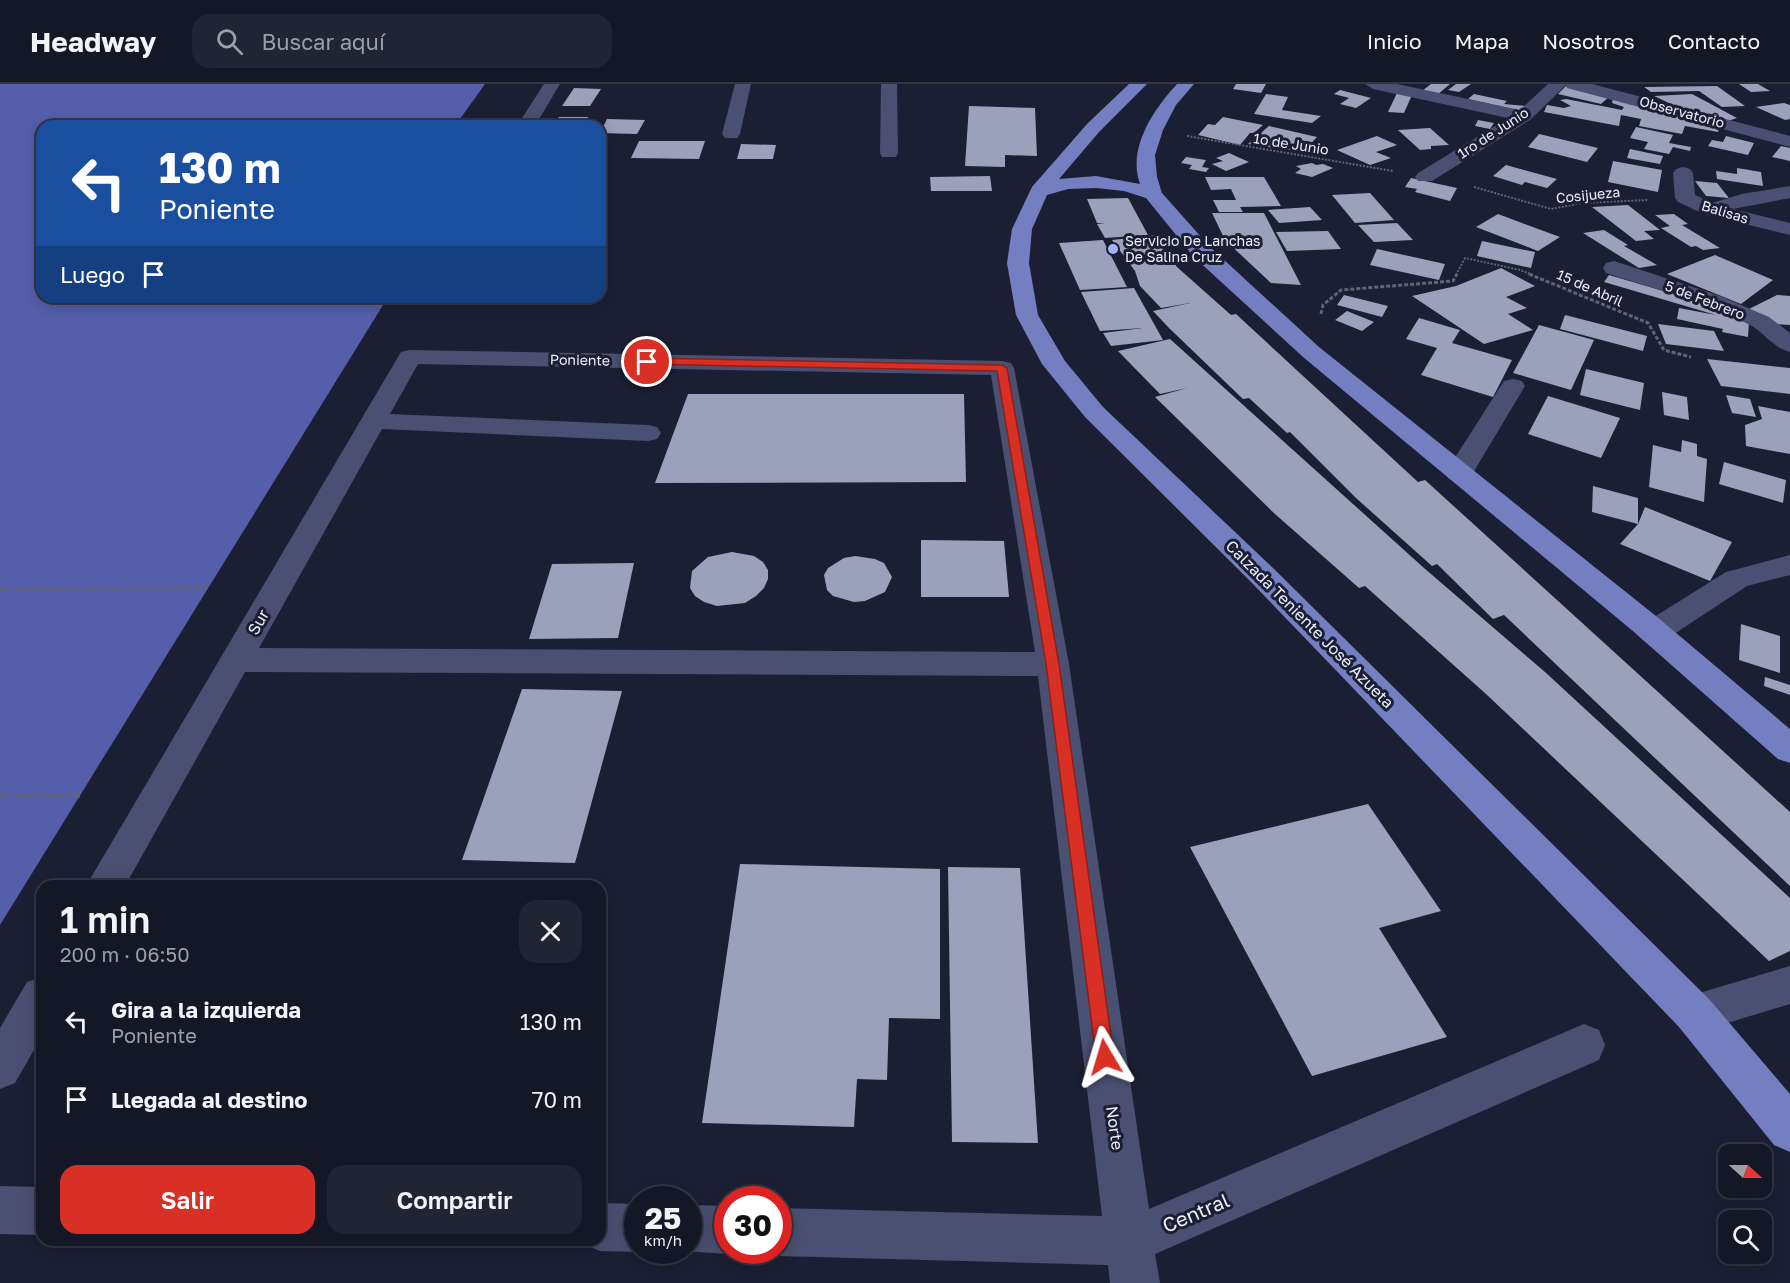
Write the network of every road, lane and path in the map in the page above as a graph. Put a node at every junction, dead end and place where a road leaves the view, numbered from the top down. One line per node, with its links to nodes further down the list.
1 (552, 84): 10 (street)
2 (743, 84): 12 (street)
3 (889, 84): 14 (street)
4 (1138, 84): 17 (main road, Calzada Teniente José Azueta)
5 (1186, 84): 11 (main road)
6 (1373, 84): 9 (street)
7 (1558, 84): 9 (street, 1ro de Junio)
8 (1573, 84): 13 (street, Observatorio)
9 (1524, 116): 16 (street, 1ro de Junio)
10 (530, 120)
11 (1154, 130): 16 (path, 1o de Junio); 19 (main road)
12 (731, 134)
13 (1790, 142)
14 (889, 153)
15 (1683, 173): 20 (street, Balisas)
16 (1425, 177): 20 (path, Cosijueza)
17 (1039, 191): 19 (main road); 45 (main road, Calzada Teniente José Azueta)
18 (1790, 192): 21 (street)
19 (1153, 194): 32 (main road)
20 (1685, 198): 21 (street, Balisas)
21 (1708, 219): 22 (street, Balisas)
22 (1790, 229)
23 (1614, 268): 25 (street, 5 de Febrero)
24 (1341, 290): 27 (path, 15 de Abril)
25 (1790, 345)
26 (410, 357): 28 (street, Poniente); 30 (street, Sur)
27 (1691, 357)
28 (1002, 368): 38 (street, Norte)
29 (1513, 386): 32 (street)
30 (374, 421): 31 (street); 37 (street, Sur)
31 (648, 433)
32 (1459, 473): 36 (main road)
33 (1790, 565): 36 (street)
34 (208, 588): 35 (path)
35 (0, 590)
36 (1654, 632): 39 (main road)
37 (236, 660): 38 (street); 42 (street, Sur)
38 (1053, 664): 54 (street, Norte)
39 (1784, 741)
40 (0, 796): 41 (path)
41 (80, 796)
42 (108, 880)
43 (1790, 985): 45 (street)
44 (36, 1006): 47 (street)
45 (1694, 1013): 48 (main road, Calzada Teniente José Azueta)
46 (1584, 1045): 54 (street, Central)
47 (0, 1068)
48 (1790, 1129)
49 (0, 1210): 50 (street)
50 (36, 1212)
51 (606, 1227): 52 (street)
52 (624, 1228)
53 (792, 1233): 54 (street, Central)
54 (1132, 1262)

